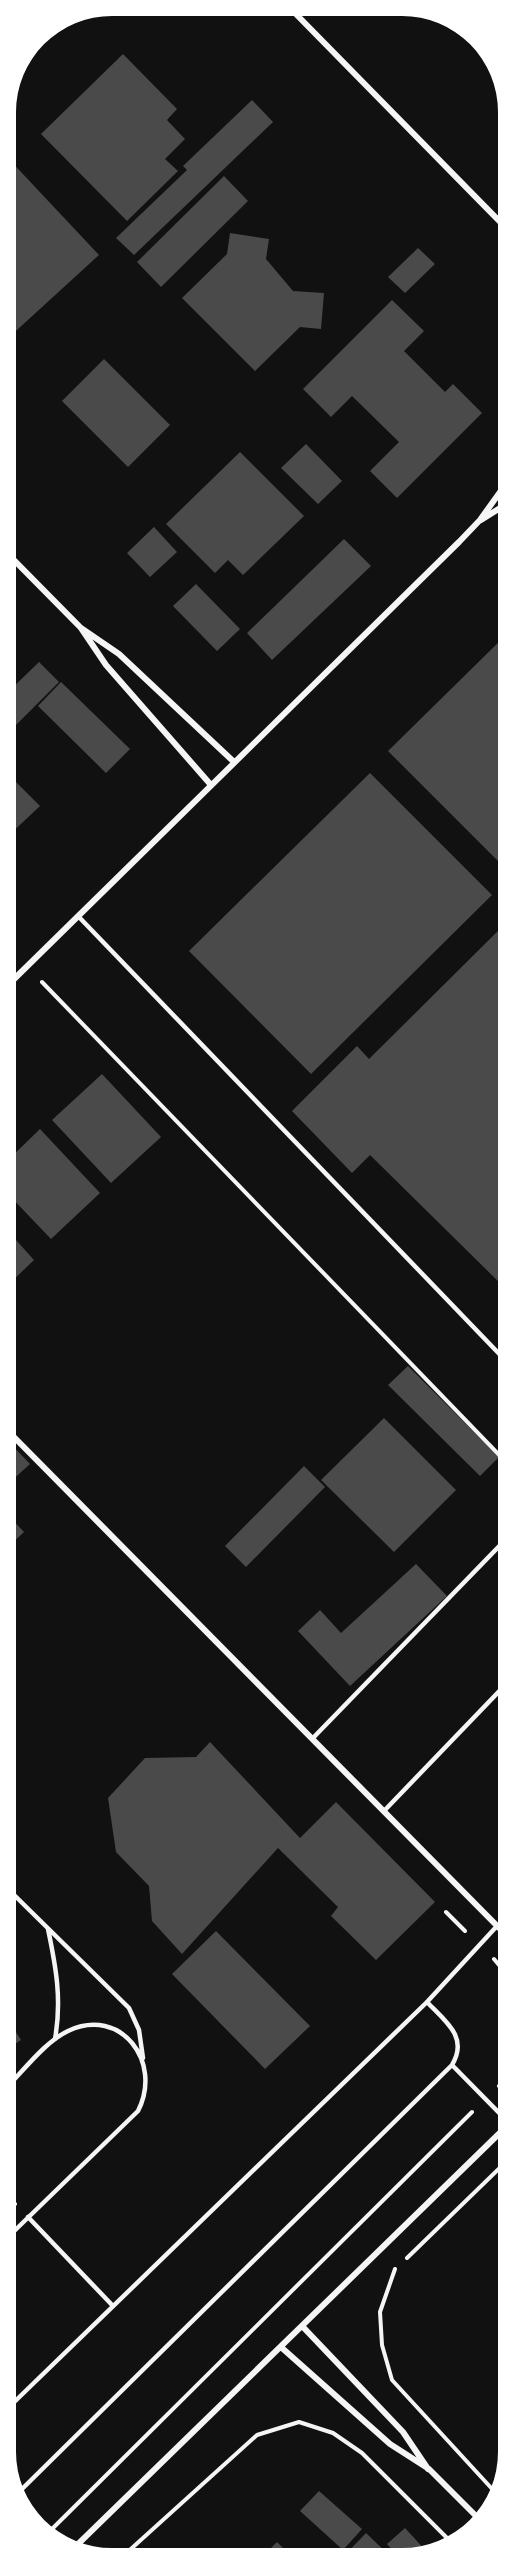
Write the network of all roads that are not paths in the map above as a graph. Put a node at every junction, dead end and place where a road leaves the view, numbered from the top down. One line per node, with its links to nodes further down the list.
1 (298, 16): 2 (street)
2 (498, 220)
3 (498, 495): 5 (street)
4 (498, 509): 5 (street)
5 (480, 520): 8 (street)
6 (17, 563): 7 (street)
7 (81, 628): 8 (street); 9 (street)
8 (234, 762): 9 (street)
9 (211, 785): 10 (street)
10 (78, 916): 11 (street); 12 (lane)
11 (17, 977)
12 (498, 1353)
13 (16, 1440): 16 (street)
14 (498, 1546): 16 (lane)
15 (498, 1691): 17 (lane)
16 (312, 1738): 17 (street)
17 (384, 1811): 19 (street)
18 (16, 1897): 20 (lane)
19 (497, 1926): 21 (lane)
20 (48, 1929): 22 (lane); 23 (lane)
21 (427, 2002): 24 (lane); 30 (lane)
22 (55, 2039): 23 (lane); 25 (lane)
23 (144, 2060): 28 (lane)
24 (452, 2065): 26 (lane); 35 (lane)
25 (16, 2078)
26 (498, 2112)
27 (498, 2135): 31 (street)
28 (28, 2217): 29 (lane); 30 (lane)
29 (16, 2229)
30 (113, 2306): 33 (lane)
31 (303, 2327): 32 (street); 34 (street)
32 (282, 2348): 34 (street); 37 (street)
33 (16, 2400)
34 (429, 2469): 36 (street)
35 (24, 2488)
36 (475, 2515)
37 (80, 2542)

